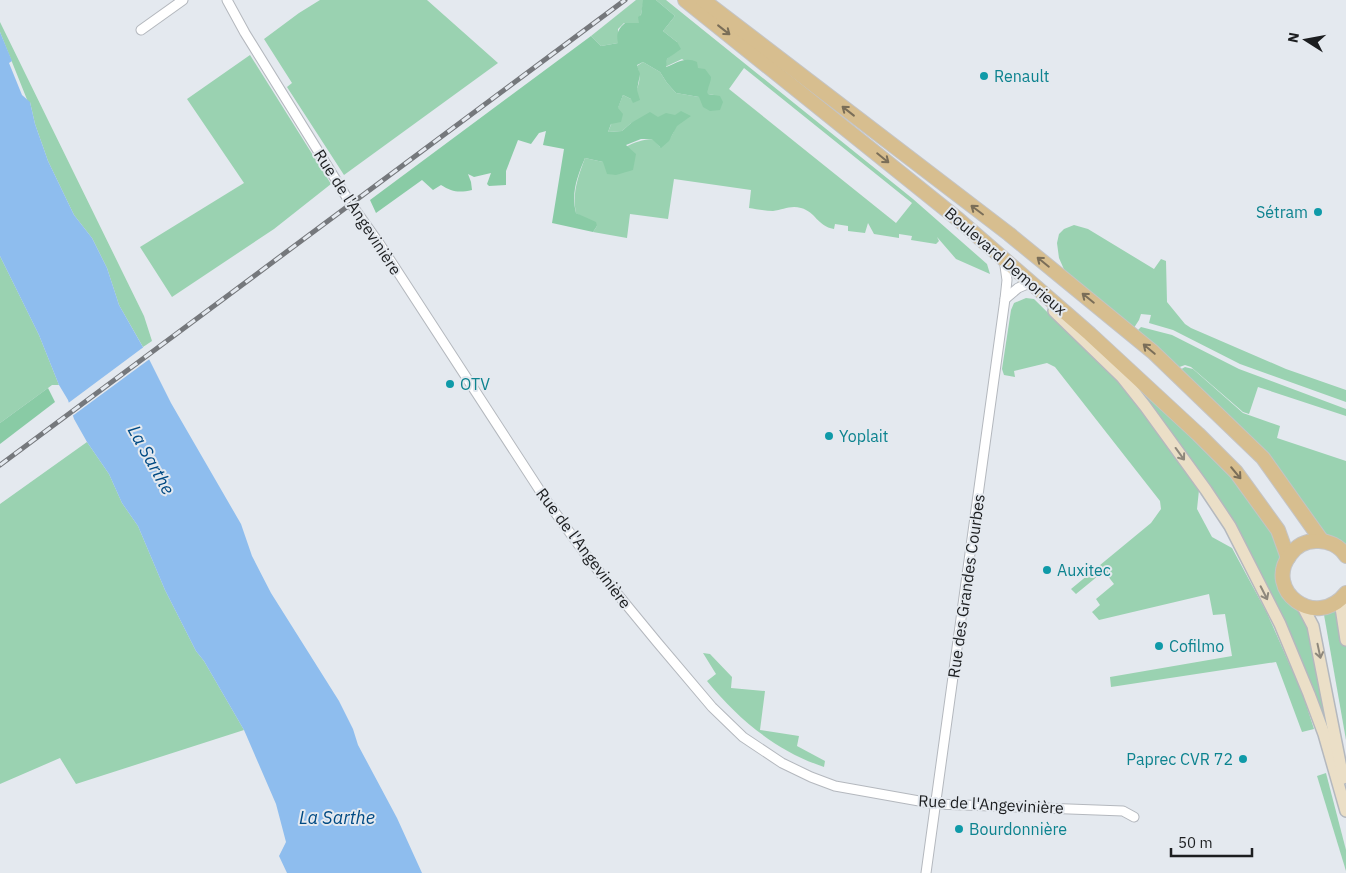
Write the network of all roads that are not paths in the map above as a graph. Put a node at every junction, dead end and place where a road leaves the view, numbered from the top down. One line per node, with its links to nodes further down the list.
1 (183, 0): 5 (street)
2 (227, 0): 17 (street, Rue de l'Angevinière)
3 (685, 0): 6 (main road, Boulevard Demorieux, one-way to 6)
4 (703, 0): 10 (main road, Boulevard Demorieux, one-way to 4)
5 (141, 30)
6 (959, 220): 7 (main road); 8 (main road, Boulevard Demorieux)
7 (1005, 266): 8 (main road); 9 (street, Rue des Grandes Courbes)
8 (1029, 283): 9 (street); 12 (main road, Boulevard Demorieux, one-way to 12); 18 (main road, one-way to 18)
9 (1005, 298): 17 (street, Rue des Grandes Courbes)
10 (1334, 544): 11 (main road, Boulevard Demorieux); 12 (main road)
11 (1346, 556)
12 (1288, 558): 14 (main road)
13 (1343, 597): 14 (main road); 15 (main road)
14 (1302, 605): 16 (main road, one-way to 16)
15 (1346, 640)
16 (1346, 796)
17 (936, 804): 19 (street, Rue de l'Angevinière); 20 (street, Rue des Grandes Courbes)
18 (1346, 811)
19 (1134, 817)
20 (926, 873)

